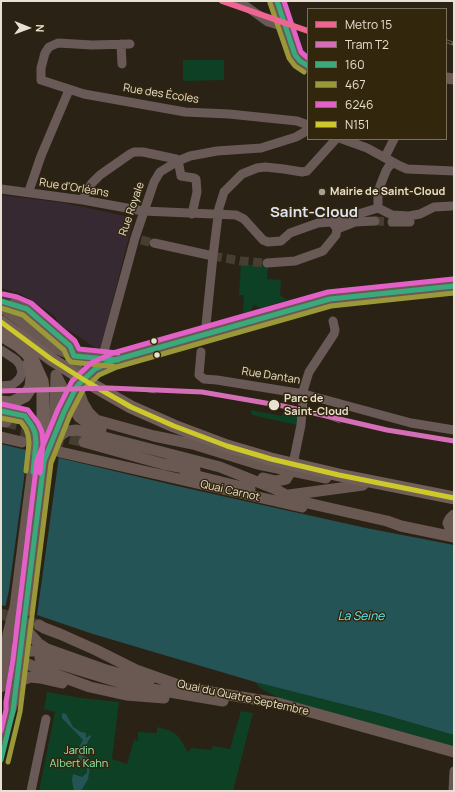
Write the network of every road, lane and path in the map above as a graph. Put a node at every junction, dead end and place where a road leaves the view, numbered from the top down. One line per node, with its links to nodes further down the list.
1 (239, 1): 3 (street)
2 (277, 1): 3 (main road)
3 (284, 23): 5 (main road)
4 (122, 64): 6 (street, Rue des Écoles)
5 (307, 65)
6 (70, 90): 7 (street, Rue des Écoles); 17 (street)
7 (307, 125)
8 (307, 131): 13 (street, Rue Royale)
9 (335, 140): 23 (street)
10 (345, 140): 12 (street)
11 (394, 140): 12 (street)
12 (385, 157): 14 (street)
13 (178, 161): 18 (street); 21 (street, Rue Royale); 22 (street)
14 (394, 163): 15 (street); 20 (street)
15 (454, 171)
16 (1, 189): 17 (street, Rue d'Orléans)
17 (30, 193): 18 (street, Rue d'Orléans)
18 (83, 200): 21 (street, Rue d'Orléans)
19 (453, 206): 20 (street); 25 (street)
20 (378, 208): 26 (street)
21 (143, 211): 22 (street, Rue d'Orléans); 43 (street, Rue Royale)
22 (192, 214): 23 (street, Rue d'Orléans)
23 (218, 214): 26 (street, Rue d'Orléans); 28 (street)
24 (374, 221): 26 (street)
25 (392, 222)
26 (334, 225): 29 (street)
27 (154, 243): 28 (street)
28 (213, 256): 36 (street)
29 (267, 263)
30 (454, 286): 36 (main road)
31 (14, 304): 42 (main road)
32 (1, 308): 39 (main road)
33 (333, 320): 48 (street)
34 (1, 322): 64 (highway, bridge)
35 (1, 331): 65 (highway)
36 (208, 333): 44 (main road)
37 (1, 335): 57 (highway, bridge)
38 (1, 340): 50 (highway)
39 (48, 345): 42 (main road); 45 (main road)
40 (1, 350): 46 (street)
41 (201, 352): 48 (street, Rue Dantan)
42 (74, 356): 43 (main road); 47 (main road)
43 (102, 359): 44 (main road)
44 (115, 360): 47 (main road)
45 (56, 375): 49 (main road, Quai Carnot); 56 (main road)
46 (2, 385)
47 (77, 386): 49 (main road); 58 (main road, Quai Carnot)
48 (304, 398): 53 (street, Rue Dantan); 59 (street)
49 (69, 401): 56 (main road); 58 (main road, Quai Carnot)
50 (1, 402)
51 (1, 411): 57 (main road)
52 (3, 425): 54 (main road)
53 (454, 430)
54 (1, 437)
55 (84, 442): 62 (main road, Quai Carnot)
56 (50, 445): 60 (main road, Quai Carnot); 70 (main road, bridge)
57 (36, 450): 70 (main road)
58 (258, 464): 59 (main road, Quai Carnot)
59 (291, 471): 60 (main road); 61 (main road, Quai Carnot)
60 (235, 472): 62 (main road, Quai Carnot)
61 (363, 485): 63 (main road, Quai Carnot); 65 (main road, Quai Carnot)
62 (275, 488): 63 (main road, Quai Carnot)
63 (286, 495): 67 (main road, Quai Carnot); 67 (main road, Quai Carnot)
64 (454, 498)
65 (454, 504)
66 (454, 515): 68 (main road)
67 (401, 526): 69 (main road, Quai Carnot)
68 (454, 533)
69 (454, 537)
70 (20, 609): 71 (main road); 73 (main road); 74 (main road)
71 (5, 625): 74 (main road)
72 (39, 625): 81 (main road, Quai du Quatre Septembre)
73 (23, 626): 74 (main road); 75 (main road)
74 (10, 651): 75 (main road); 77 (main road); 78 (main road); 79 (main road); 83 (main road)
75 (64, 656): 81 (main road)
76 (40, 658): 81 (main road, Quai du Quatre Septembre)
77 (3, 669): 80 (main road)
78 (17, 682): 79 (main road); 84 (main road)
79 (77, 682): 81 (main road)
80 (1, 688)
81 (189, 692): 85 (main road, Quai du Quatre Septembre); 86 (main road, Quai du Quatre Septembre)
82 (46, 719): 89 (street)
83 (1, 729)
84 (1, 738)
85 (454, 752)
86 (454, 760)
87 (454, 771): 88 (street)
88 (454, 781): 90 (street)
89 (31, 791)
90 (453, 791)

